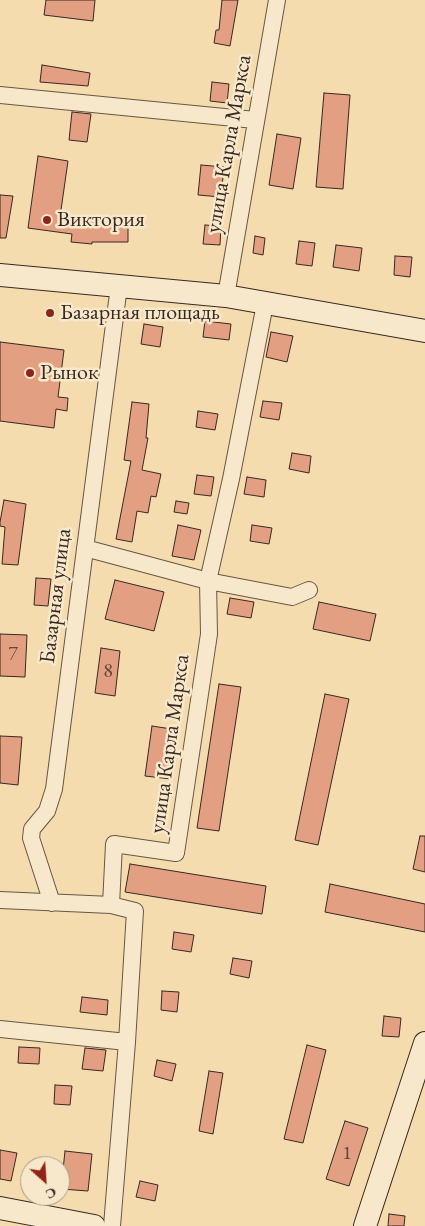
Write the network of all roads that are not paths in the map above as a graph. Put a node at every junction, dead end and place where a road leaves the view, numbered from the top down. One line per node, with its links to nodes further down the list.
1 (277, 0): 3 (street, улица Карла Маркса)
2 (0, 94): 3 (street)
3 (255, 120): 6 (street, улица Карла Маркса)
4 (0, 275): 5 (street)
5 (119, 286): 6 (street); 9 (street, Базарная улица)
6 (226, 296): 7 (street)
7 (265, 304): 8 (street); 10 (street, улица Карла Маркса)
8 (425, 331)
9 (85, 548): 10 (street); 13 (street, Базарная улица)
10 (208, 581): 11 (street); 14 (street, улица Карла Маркса)
11 (309, 590)
12 (0, 900): 13 (street)
13 (52, 903): 14 (street)
14 (111, 905): 16 (street)
15 (0, 1029): 16 (street)
16 (128, 1042): 20 (street)
17 (425, 1043): 21 (street)
18 (0, 1208): 19 (street)
19 (94, 1226)
20 (112, 1226)
21 (365, 1226)

